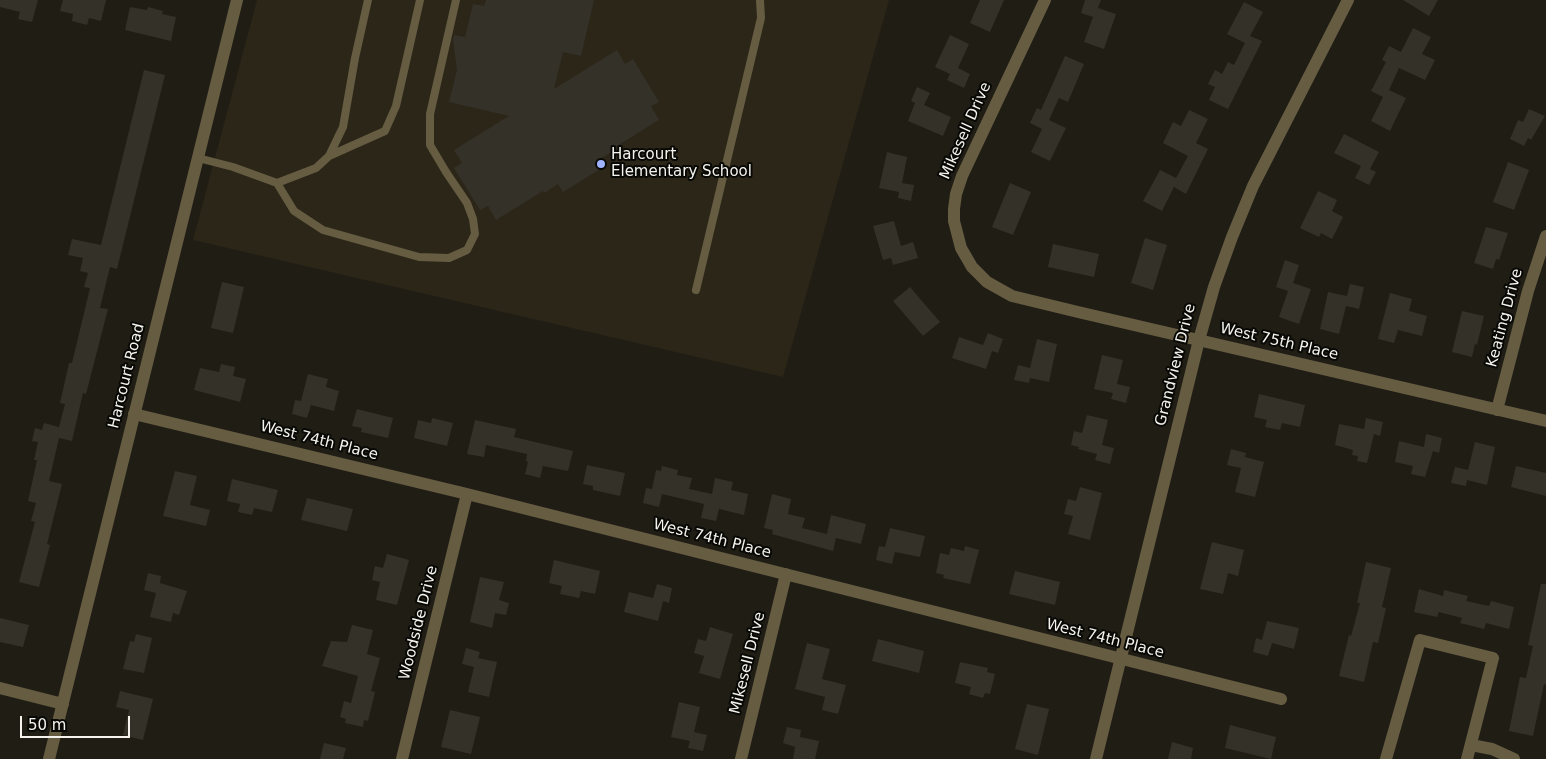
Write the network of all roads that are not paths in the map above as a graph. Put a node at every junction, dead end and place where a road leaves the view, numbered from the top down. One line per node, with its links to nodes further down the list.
1 (237, 0): 9 (street, Harcourt Road)
2 (368, 0): 8 (lane)
3 (420, 0): 8 (lane)
4 (456, 0): 10 (lane)
5 (760, 0): 12 (lane)
6 (1045, 0): 13 (street, Mikesell Drive)
7 (1348, 0): 14 (street, Grandview Drive)
8 (330, 156): 10 (lane)
9 (198, 158): 10 (lane); 16 (street, Harcourt Road)
10 (277, 183)
11 (1546, 236): 15 (street, Keating Drive)
12 (696, 290)
13 (1006, 293): 14 (street, West 75th Place)
14 (1199, 340): 15 (street, West 75th Place); 20 (street, Grandview Drive)
15 (1498, 410): 17 (street, West 75th Place)
16 (134, 414): 18 (street, West 74th Place); 23 (street, Harcourt Road)
17 (1546, 421)
18 (467, 494): 19 (street, West 74th Place); 26 (street, Woodside Drive)
19 (786, 574): 20 (street, West 74th Place); 27 (street, Mikesell Drive)
20 (1121, 660): 22 (street, West 74th Place); 28 (street, Grandview Drive)
21 (0, 688): 23 (street)
22 (1281, 699)
23 (63, 704): 25 (street, Harcourt Road)
24 (1471, 745): 29 (street); 30 (street); 31 (street)
25 (49, 759)
26 (402, 759)
27 (741, 759)
28 (1096, 759)
29 (1386, 759)
30 (1468, 759)
31 (1514, 759)

